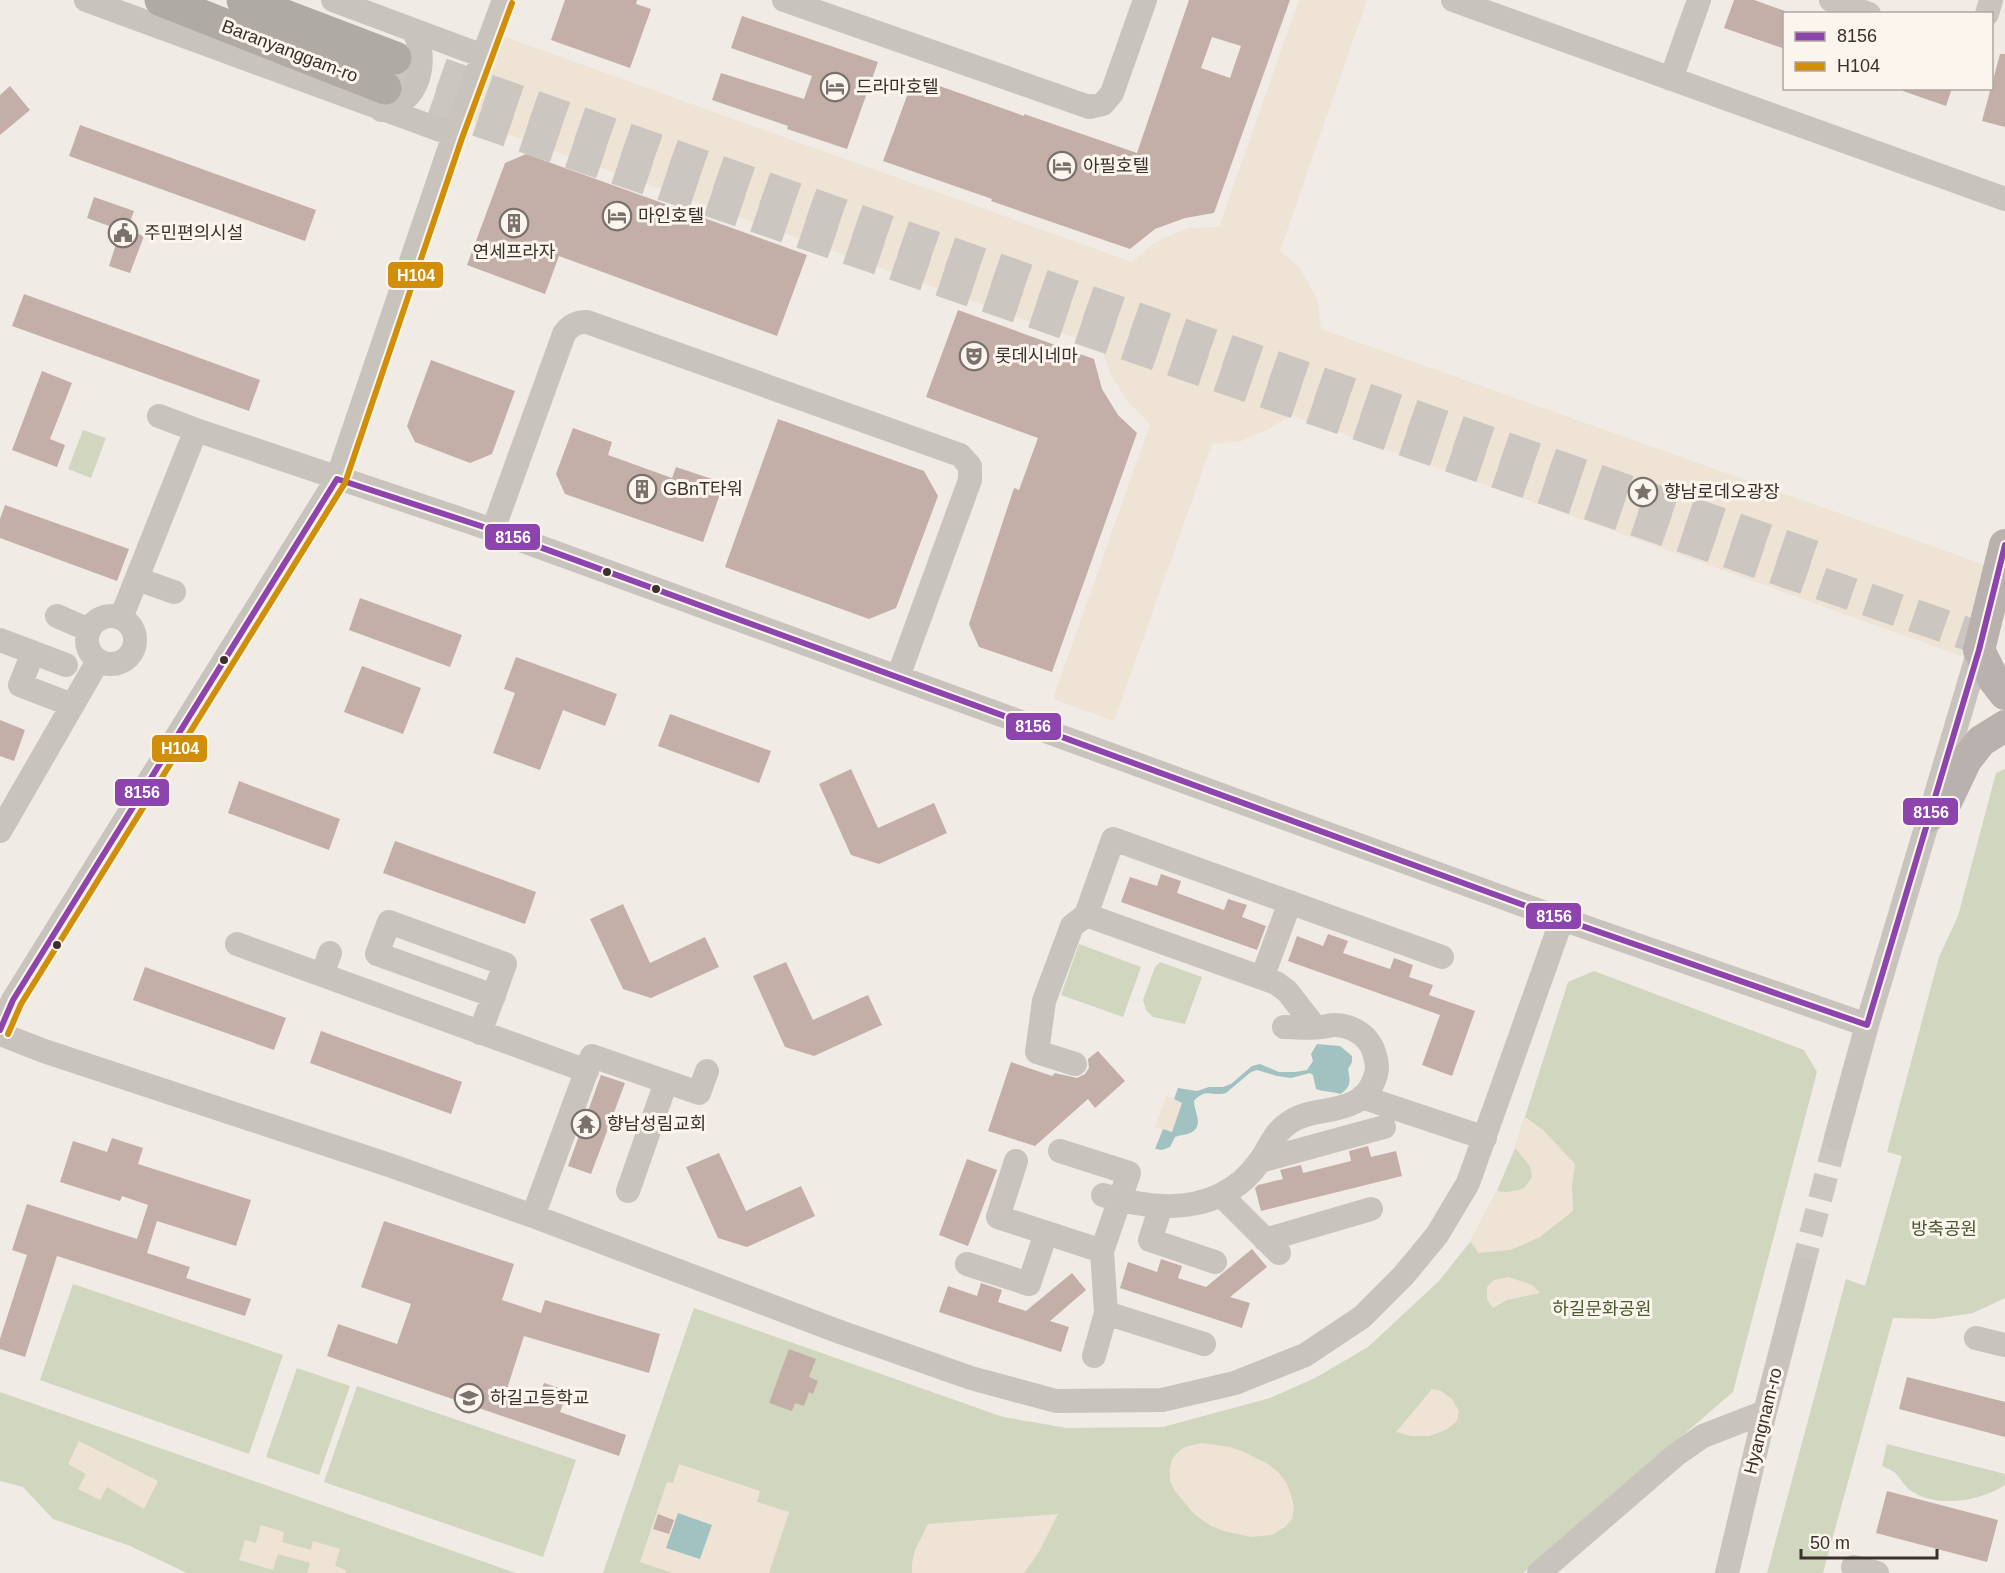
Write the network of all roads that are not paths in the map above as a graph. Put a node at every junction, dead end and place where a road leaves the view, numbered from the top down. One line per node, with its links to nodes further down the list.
1 (86, 0): 16 (street)
2 (161, 0): 16 (highway, Baranyanggam-ro)
3 (243, 0): 14 (highway, Baranyanggam-ro)
4 (333, 0): 12 (street)
5 (504, 0): 13 (street)
6 (784, 0): 7 (street)
7 (1145, 0)
8 (1453, 0): 15 (street)
9 (1700, 0): 15 (street)
10 (1831, 0): 11 (street)
11 (1864, 12)
12 (413, 30): 13 (street); 16 (street)
13 (483, 56): 17 (street)
14 (395, 58)
15 (1671, 79): 18 (street)
16 (383, 99): 17 (street)
17 (454, 135): 21 (street)
18 (2005, 199)
19 (159, 416): 20 (street)
20 (196, 430): 21 (street); 24 (street)
21 (337, 479): 22 (street); 52 (street)
22 (493, 530): 34 (street); 34 (street)
23 (2005, 545): 29 (main road)
24 (137, 579): 25 (street); 27 (street)
25 (174, 592)
26 (57, 616): 28 (street)
27 (121, 618): 28 (street); 32 (street)
28 (89, 630): 32 (street)
29 (1989, 635): 35 (main road); 38 (street)
30 (0, 640): 31 (street)
31 (33, 653): 33 (street); 36 (street)
32 (98, 661): 36 (street)
33 (66, 665)
34 (898, 677): 42 (street)
35 (2005, 694)
36 (72, 705): 39 (street)
37 (2005, 726): 38 (main road)
38 (1929, 816): 49 (street)
39 (0, 831)
40 (1290, 903): 41 (street); 45 (street); 47 (street)
41 (1086, 915): 47 (street); 54 (street)
42 (1562, 919): 49 (street); 60 (street)
43 (237, 944): 46 (street)
44 (330, 952): 46 (street)
45 (1443, 957)
46 (322, 975): 53 (street)
47 (1262, 978): 51 (street)
48 (494, 996): 48 (street); 53 (street)
49 (1867, 1025): 61 (street)
50 (1284, 1027): 51 (street)
51 (1315, 1027): 58 (street)
52 (0, 1032): 70 (street)
53 (480, 1032): 55 (street)
54 (1075, 1064)
55 (587, 1071): 57 (street); 70 (street)
56 (707, 1071): 57 (street)
57 (666, 1082): 65 (street)
58 (1362, 1097): 60 (street); 64 (street)
59 (1384, 1127): 64 (street)
60 (1485, 1137): 70 (street)
61 (1836, 1137)
62 (1060, 1151): 67 (street)
63 (1016, 1161): 71 (street)
64 (1260, 1161): 66 (street)
65 (628, 1191)
66 (1221, 1195): 68 (street); 69 (street)
67 (1111, 1197): 68 (street); 72 (street)
68 (1161, 1206): 73 (street)
69 (1371, 1209)
70 (533, 1216)
71 (1046, 1233): 72 (street); 74 (street)
72 (1102, 1251): 76 (street)
73 (1215, 1262)
74 (967, 1264)
75 (1802, 1269): 81 (street, Hyangnam-ro)
76 (1106, 1312): 78 (street); 80 (street)
77 (1976, 1338): 79 (street)
78 (1204, 1344)
79 (2005, 1345)
80 (1094, 1356)
81 (1765, 1412): 83 (street); 84 (street, Hyangnam-ro)
82 (1853, 1567): 85 (street)
83 (1539, 1573)
84 (1727, 1573)
85 (1877, 1573)

